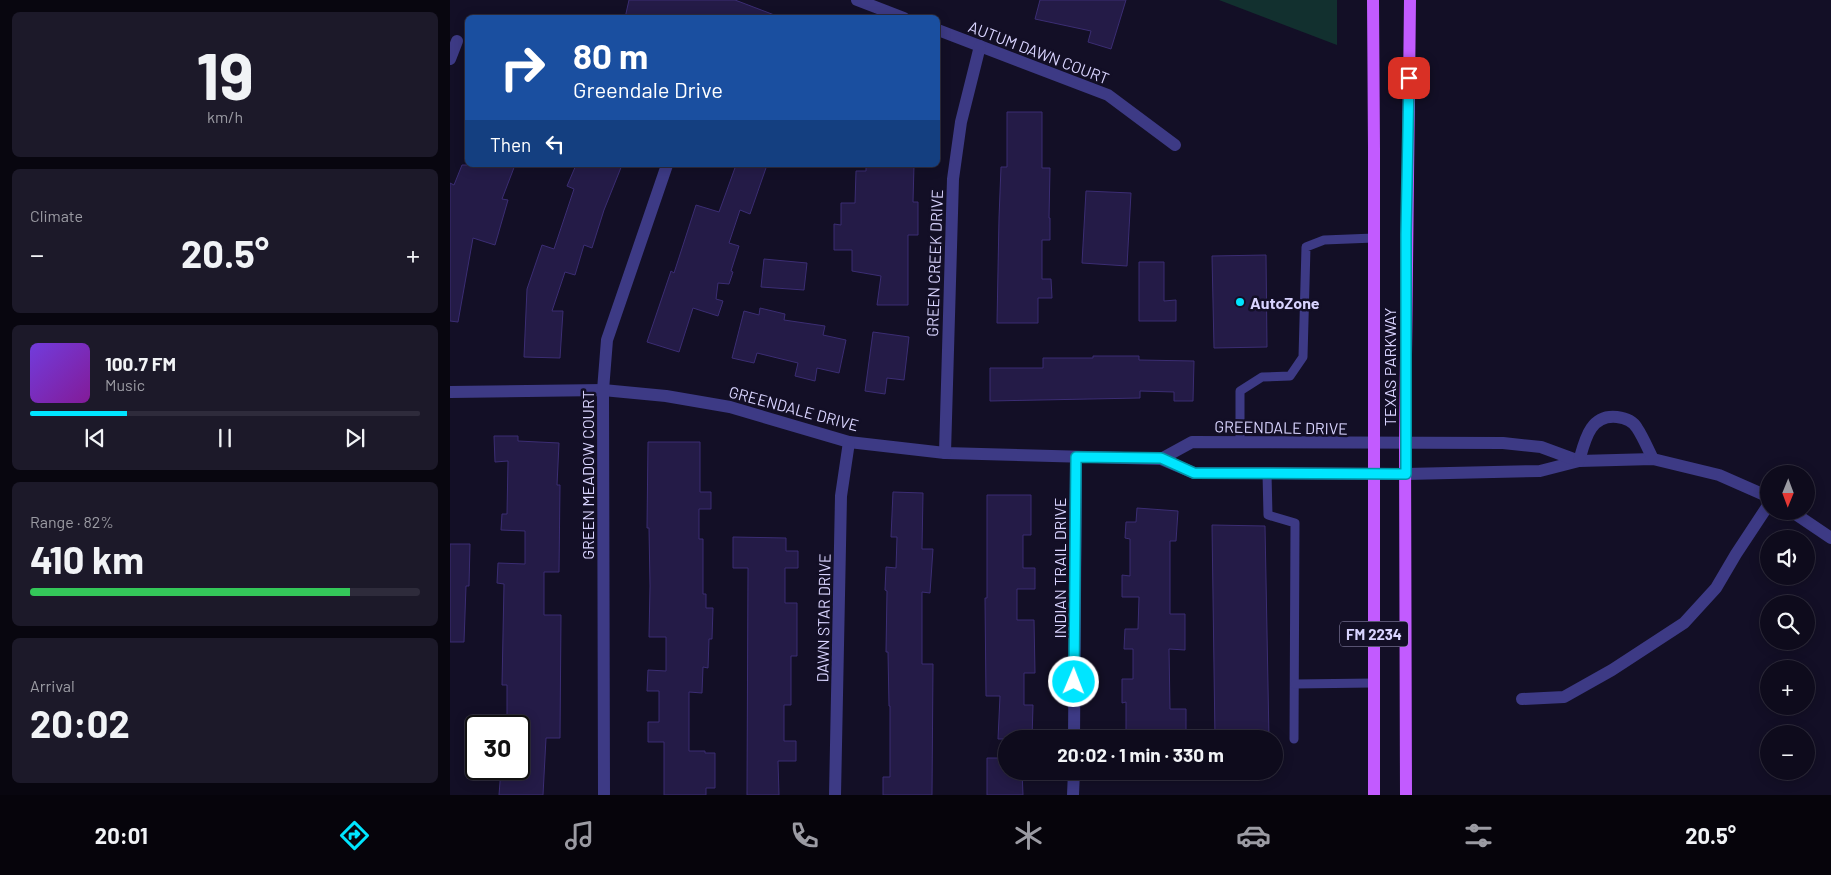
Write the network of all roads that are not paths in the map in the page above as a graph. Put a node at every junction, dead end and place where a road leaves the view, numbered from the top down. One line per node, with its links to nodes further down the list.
1 (857, 0): 4 (street)
2 (1373, 0): 11 (main road, TEXAS PARKWAY / FM 2234)
3 (1410, 0): 17 (main road, TEXAS PARKWAY / FM 2234)
4 (896, 15)
5 (940, 31): 7 (street, AUTUM DAWN COURT)
6 (457, 41): 8 (street)
7 (980, 46): 9 (street, AUTUM DAWN COURT); 18 (street, GREEN CREEK DRIVE)
8 (450, 59)
9 (1175, 145)
10 (666, 167): 12 (street, GREEN MEADOW COURT)
11 (1374, 238): 15 (lane); 16 (main road, TEXAS PARKWAY / FM 2234)
12 (603, 390): 13 (street, GREENDALE DRIVE); 14 (street, GREENDALE DRIVE); 36 (street, GREEN MEADOW COURT)
13 (450, 392)
14 (849, 442): 18 (street, GREENDALE DRIVE); 37 (street, DAWN STAR DRIVE)
15 (1240, 443): 16 (street, GREENDALE DRIVE); 20 (street, GREENDALE DRIVE)
16 (1374, 444): 17 (street, GREENDALE DRIVE); 24 (main road, TEXAS PARKWAY / FM 2234)
17 (1405, 444): 22 (street, GREENDALE DRIVE); 25 (main road, TEXAS PARKWAY / FM 2234)
18 (945, 453): 19 (street, GREENDALE DRIVE)
19 (1076, 457): 20 (street, GREENDALE DRIVE); 33 (street, INDIAN TRAIL DRIVE)
20 (1161, 458): 23 (street, GREENDALE DRIVE)
21 (1653, 459): 22 (street); 22 (street); 26 (street)
22 (1579, 461): 25 (street, GREENDALE DRIVE)
23 (1267, 474): 24 (street, GREENDALE DRIVE); 31 (lane)
24 (1374, 474): 25 (street, GREENDALE DRIVE); 30 (main road, TEXAS PARKWAY / FM 2234)
25 (1406, 474): 40 (main road, TEXAS PARKWAY / FM 2234)
26 (1760, 493)
27 (1760, 518): 32 (street)
28 (1804, 520): 29 (street)
29 (1831, 538)
30 (1374, 683): 31 (lane); 39 (main road, TEXAS PARKWAY / FM 2234)
31 (1295, 684): 34 (lane)
32 (1522, 699)
33 (1074, 730)
34 (1294, 739)
35 (1074, 780): 38 (street)
36 (604, 794)
37 (835, 795)
38 (1073, 795)
39 (1374, 795)
40 (1406, 795)

